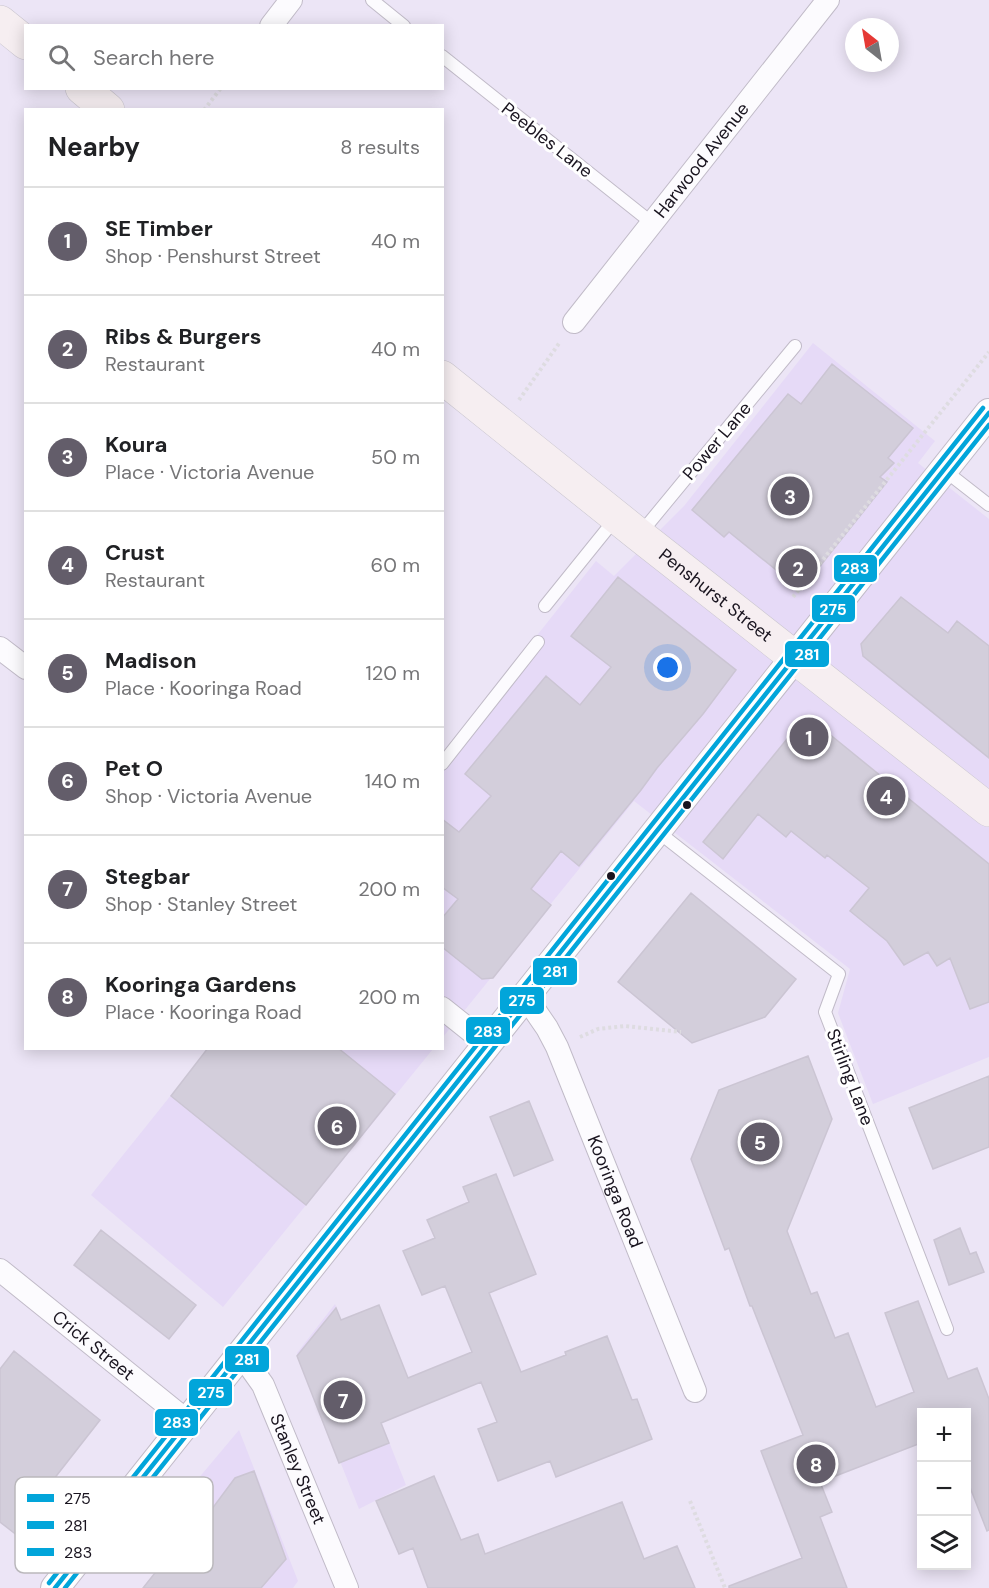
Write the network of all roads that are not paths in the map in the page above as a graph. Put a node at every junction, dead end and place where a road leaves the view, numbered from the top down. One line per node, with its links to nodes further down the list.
1 (291, 0): 5 (street)
2 (372, 0): 6 (lane)
3 (828, 0): 11 (street, Harwood Avenue)
4 (0, 22): 7 (main road)
5 (273, 24)
6 (402, 24)
7 (24, 41)
8 (444, 58): 11 (lane, Peebles Lane)
9 (84, 90): 10 (main road)
10 (106, 108)
11 (652, 223): 12 (street, Harwood Avenue)
12 (574, 322)
13 (795, 346): 18 (lane, Power Lane)
14 (444, 378): 18 (main road, Penshurst Street)
15 (989, 413): 16 (street)
16 (944, 470): 17 (lane); 22 (street)
17 (989, 505)
18 (628, 526): 19 (lane, Power Lane); 22 (main road, Penshurst Street)
19 (545, 606)
20 (538, 642): 24 (lane)
21 (0, 648): 23 (street)
22 (794, 658): 25 (main road, Penshurst Street); 26 (street)
23 (24, 666)
24 (444, 761)
25 (989, 810)
26 (657, 831): 27 (street); 31 (lane, Stirling Lane)
27 (525, 996): 29 (street); 33 (street, Kooringa Road)
28 (444, 1010): 29 (street)
29 (488, 1044): 32 (street)
30 (0, 1270): 34 (street, Crick Street)
31 (947, 1329)
32 (241, 1354): 34 (street); 38 (street, Stanley Street)
33 (695, 1391)
34 (187, 1421): 35 (street)
35 (143, 1477)
36 (67, 1573): 37 (street)
37 (55, 1588)
38 (347, 1588)

